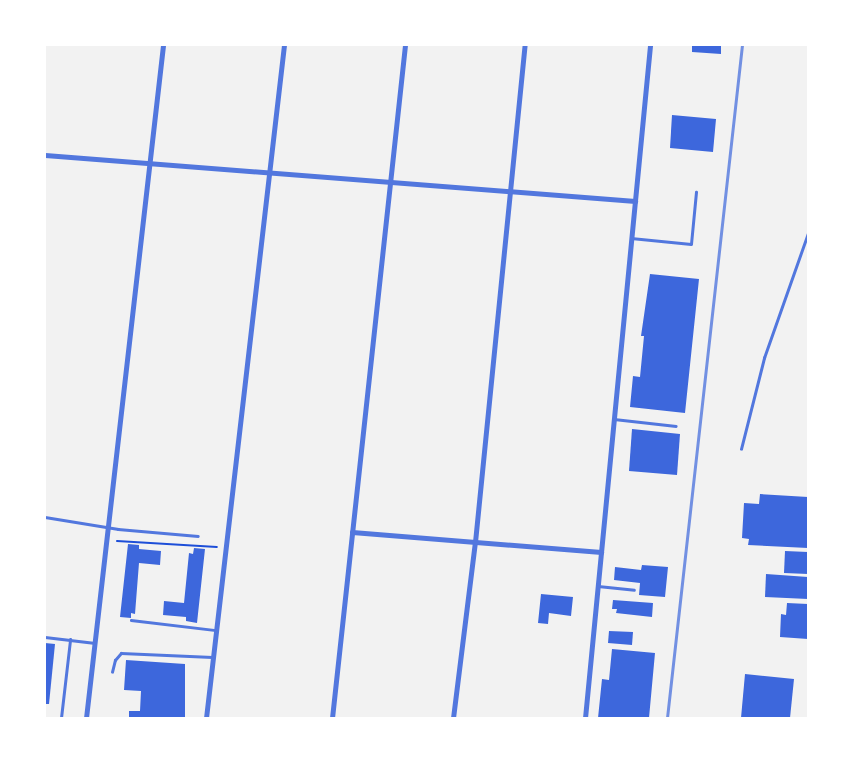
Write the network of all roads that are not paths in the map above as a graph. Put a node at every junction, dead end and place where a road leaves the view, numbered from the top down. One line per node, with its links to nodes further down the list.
1 (163, 45): 7 (street)
2 (284, 45): 8 (street)
3 (405, 45): 9 (street)
4 (526, 45): 10 (street)
5 (650, 45): 12 (street)
6 (45, 155): 7 (street)
7 (150, 163): 8 (street); 19 (street)
8 (270, 173): 9 (street); 27 (street)
9 (390, 182): 10 (street); 20 (street)
10 (509, 191): 12 (street); 22 (street)
11 (696, 192): 14 (lane)
12 (635, 201): 14 (street)
13 (808, 233): 17 (lane)
14 (632, 238): 15 (street)
15 (614, 419): 16 (lane); 23 (street)
16 (676, 426)
17 (741, 449)
18 (45, 517): 19 (lane)
19 (108, 527): 21 (lane); 30 (street)
20 (352, 532): 22 (street); 36 (street)
21 (198, 536)
22 (476, 542): 23 (street); 37 (street)
23 (601, 552): 24 (street)
24 (598, 586): 25 (lane); 38 (street)
25 (634, 590)
26 (131, 620): 27 (lane)
27 (217, 630): 31 (street)
28 (45, 638): 29 (lane)
29 (70, 640): 30 (lane); 33 (lane)
30 (95, 642): 34 (street)
31 (214, 657): 32 (lane); 35 (street)
32 (112, 672)
33 (61, 718)
34 (86, 718)
35 (206, 718)
36 (332, 718)
37 (453, 718)
38 (585, 718)

